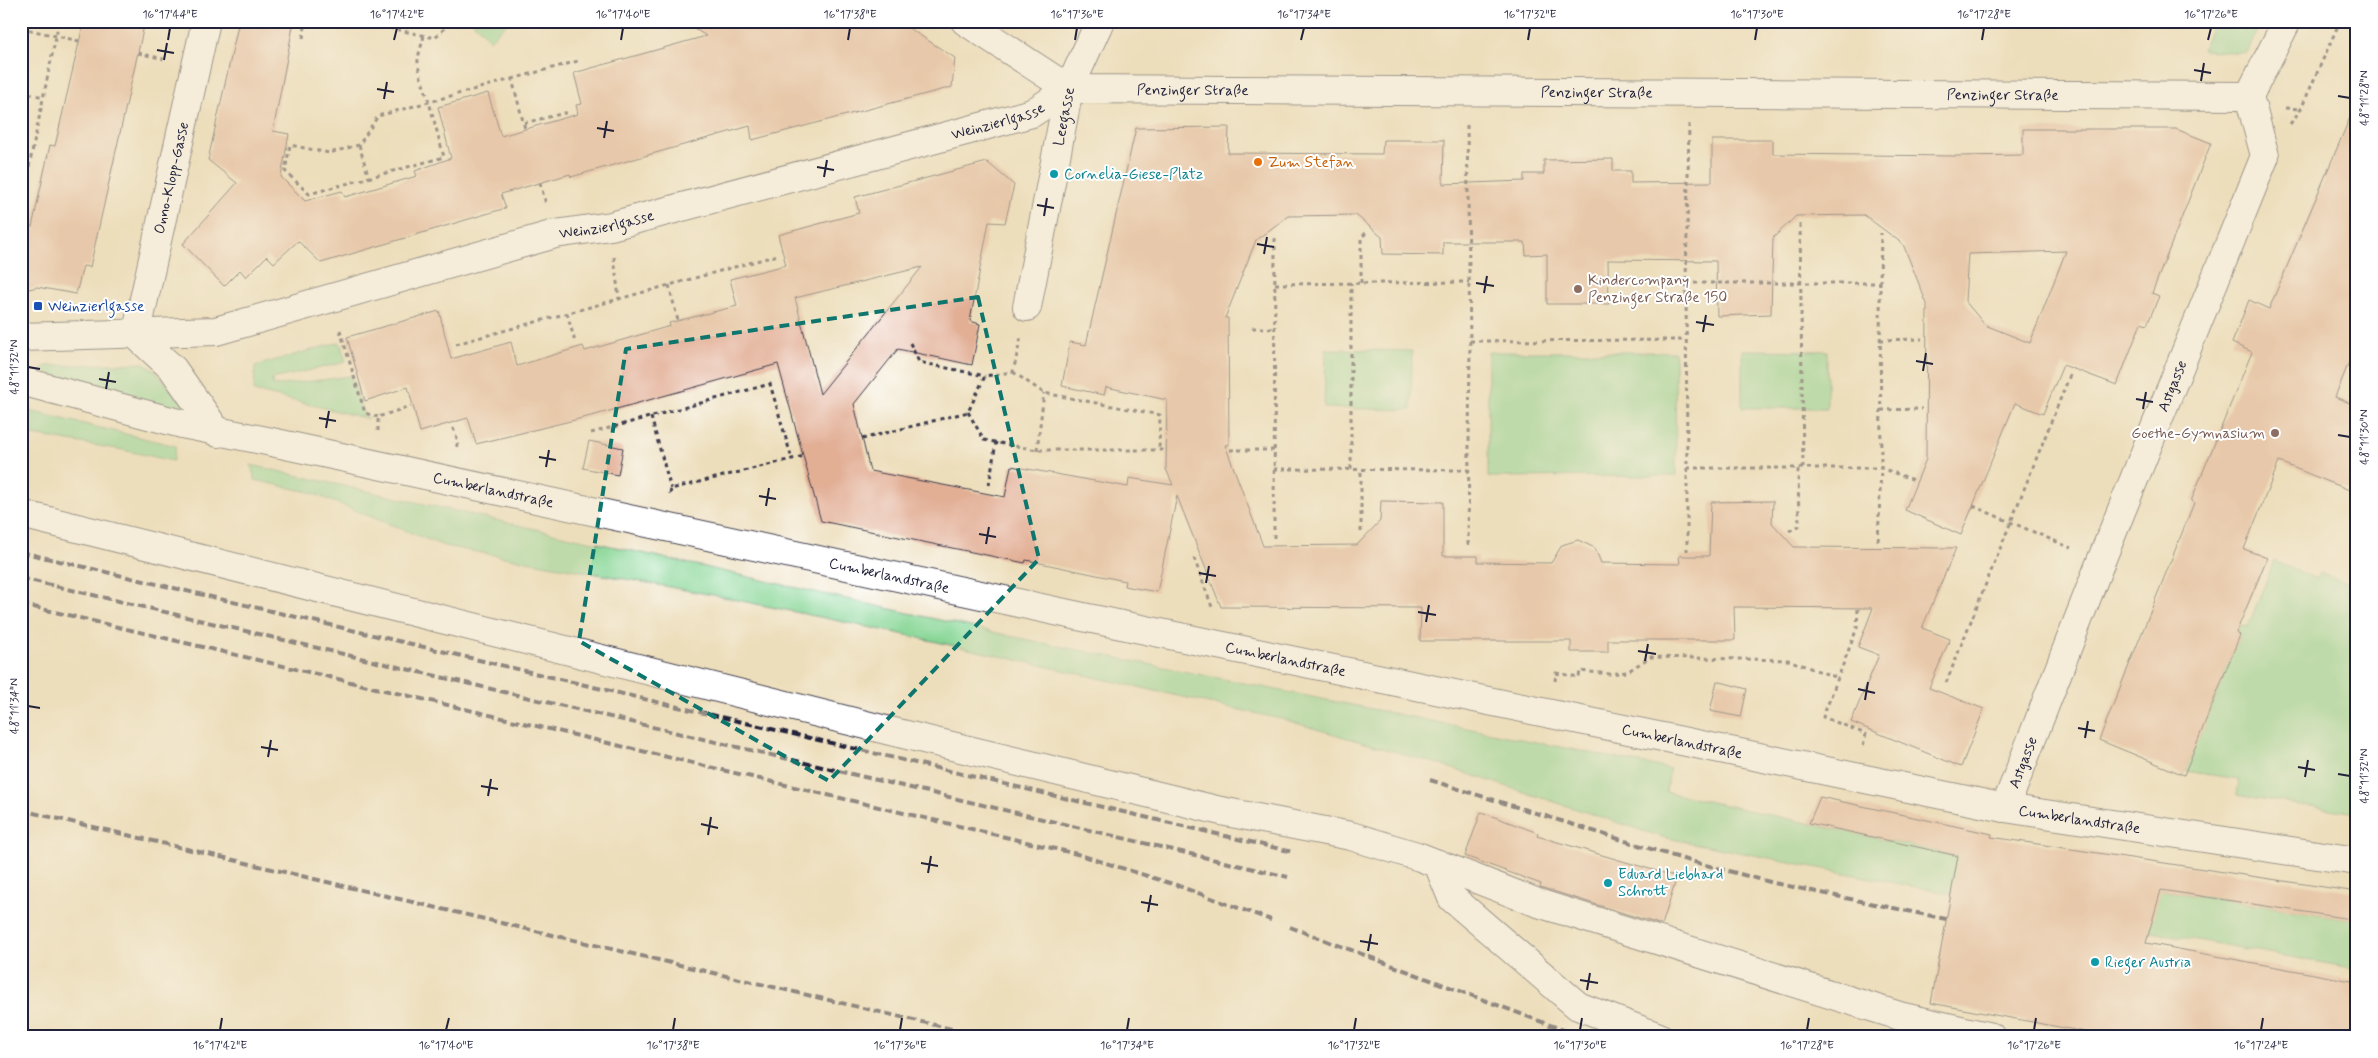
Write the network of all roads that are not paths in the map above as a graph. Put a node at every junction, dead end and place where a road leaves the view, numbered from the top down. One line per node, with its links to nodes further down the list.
1 (206, 21): 8 (street, Onno-Klopp-Gasse)
2 (966, 21): 5 (street)
3 (1100, 21): 5 (street, Leegasse)
4 (2287, 21): 6 (street)
5 (1069, 89): 6 (street, Penzinger Straße); 7 (street, Leegasse); 8 (street, Weinzierlgasse)
6 (2249, 96): 13 (street, Astgasse)
7 (1027, 307)
8 (136, 335): 9 (street); 11 (street)
9 (21, 337)
10 (21, 381): 11 (street, Cumberlandstraße)
11 (218, 432): 13 (street, Cumberlandstraße)
12 (21, 514): 15 (street)
13 (2005, 808): 14 (street, Cumberlandstraße)
14 (2357, 861)
15 (1438, 864): 16 (street); 17 (street)
16 (1900, 1027): 18 (street)
17 (1659, 1037)
18 (1991, 1037)

